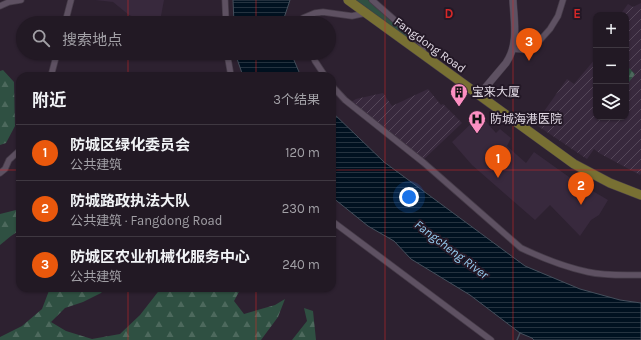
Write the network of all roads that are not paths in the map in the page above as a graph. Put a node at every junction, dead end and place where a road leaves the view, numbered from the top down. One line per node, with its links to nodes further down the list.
1 (20, 0): 8 (street)
2 (71, 0): 10 (street)
3 (225, 0): 11 (street)
4 (348, 0): 9 (main road, Fangdong Road)
5 (372, 0): 14 (street)
6 (513, 0): 13 (street)
7 (563, 0): 13 (street)
8 (0, 6)
9 (366, 13): 12 (street); 14 (main road, Fangdong Road)
10 (67, 16)
11 (226, 16)
12 (308, 16)
13 (513, 50): 22 (street)
14 (422, 53): 22 (main road, Fangdong Road)
15 (55, 60): 18 (street)
16 (228, 60): 19 (street)
17 (315, 60): 20 (street)
18 (52, 72)
19 (230, 72)
20 (322, 72)
21 (336, 90): 27 (street)
22 (479, 95): 25 (main road, Fangdong Road)
23 (16, 154): 24 (street)
24 (0, 173)
25 (641, 195)
26 (336, 223): 28 (street)
27 (641, 275)
28 (491, 340)

